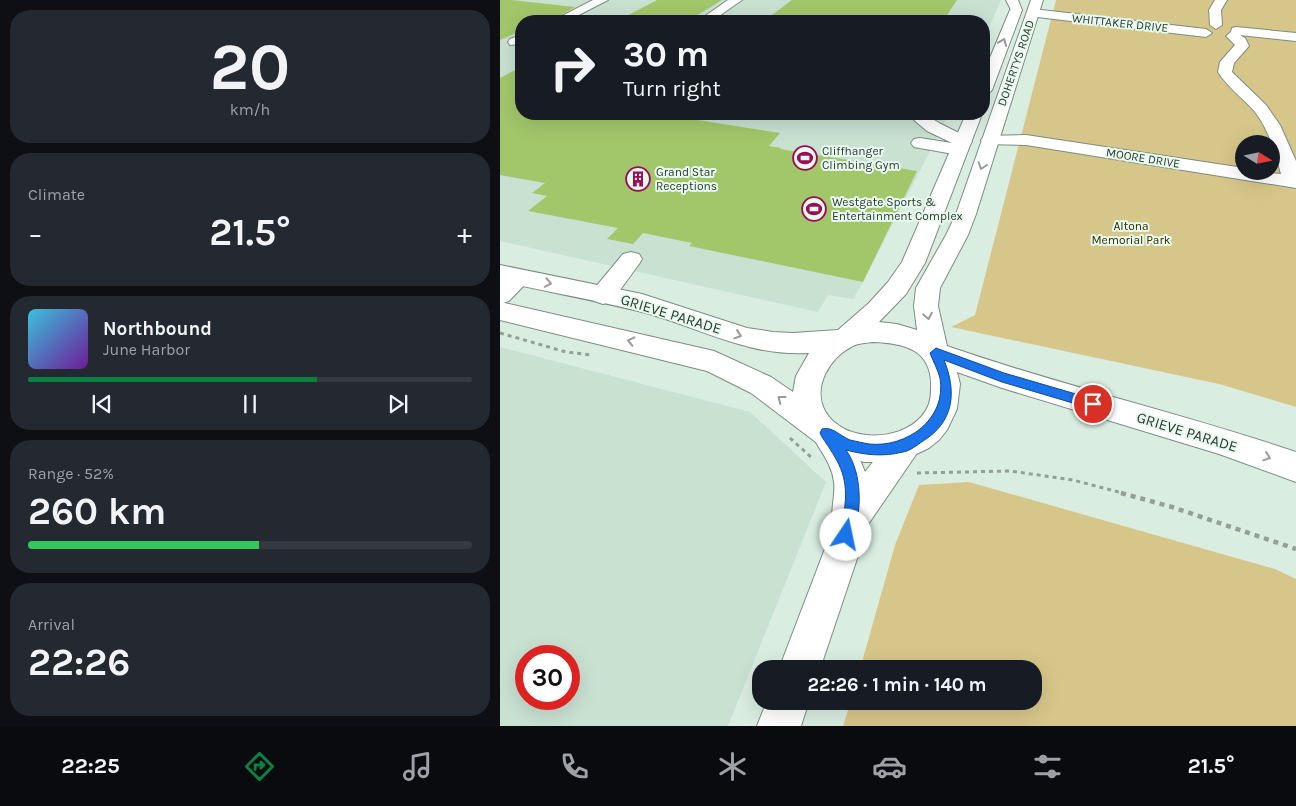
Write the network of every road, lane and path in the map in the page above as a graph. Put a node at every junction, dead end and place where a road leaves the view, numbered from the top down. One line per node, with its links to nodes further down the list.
1 (602, 0): 5 (main road)
2 (736, 0): 6 (main road)
3 (1221, 0): 7 (main road)
4 (1025, 5): 7 (main road, WHITTAKER DRIVE); 10 (main road, DOHERTYS ROAD, one-way to 4); 13 (main road, DOHERTYS ROAD)
5 (571, 15)
6 (713, 15)
7 (1209, 28): 8 (main road, WHITTAKER DRIVE)
8 (1234, 34): 9 (main road); 16 (main road)
9 (1296, 37)
10 (990, 65)
11 (923, 120): 15 (main road)
12 (972, 120): 15 (main road)
13 (990, 140): 16 (main road, MOORE DRIVE); 23 (main road, DOHERTYS ROAD, one-way to 23)
14 (920, 143): 15 (main road)
15 (961, 146): 22 (main road)
16 (1295, 182)
17 (631, 259): 19 (main road)
18 (510, 275): 19 (main road, GRIEVE PARADE, one-way to 19); 20 (main road)
19 (603, 294): 22 (main road, GRIEVE PARADE, one-way to 22)
20 (500, 295)
21 (500, 310): 24 (main road, one-way to 21)
22 (844, 339): 23 (main road); 24 (main road)
23 (935, 352): 25 (main road); 26 (main road, GRIEVE PARADE, one-way to 26)
24 (823, 431): 25 (main road); 27 (main road)
25 (910, 443): 27 (main road)
26 (1296, 467)
27 (846, 535): 28 (main road)
28 (802, 660)
29 (785, 710): 30 (main road)
30 (779, 726)

